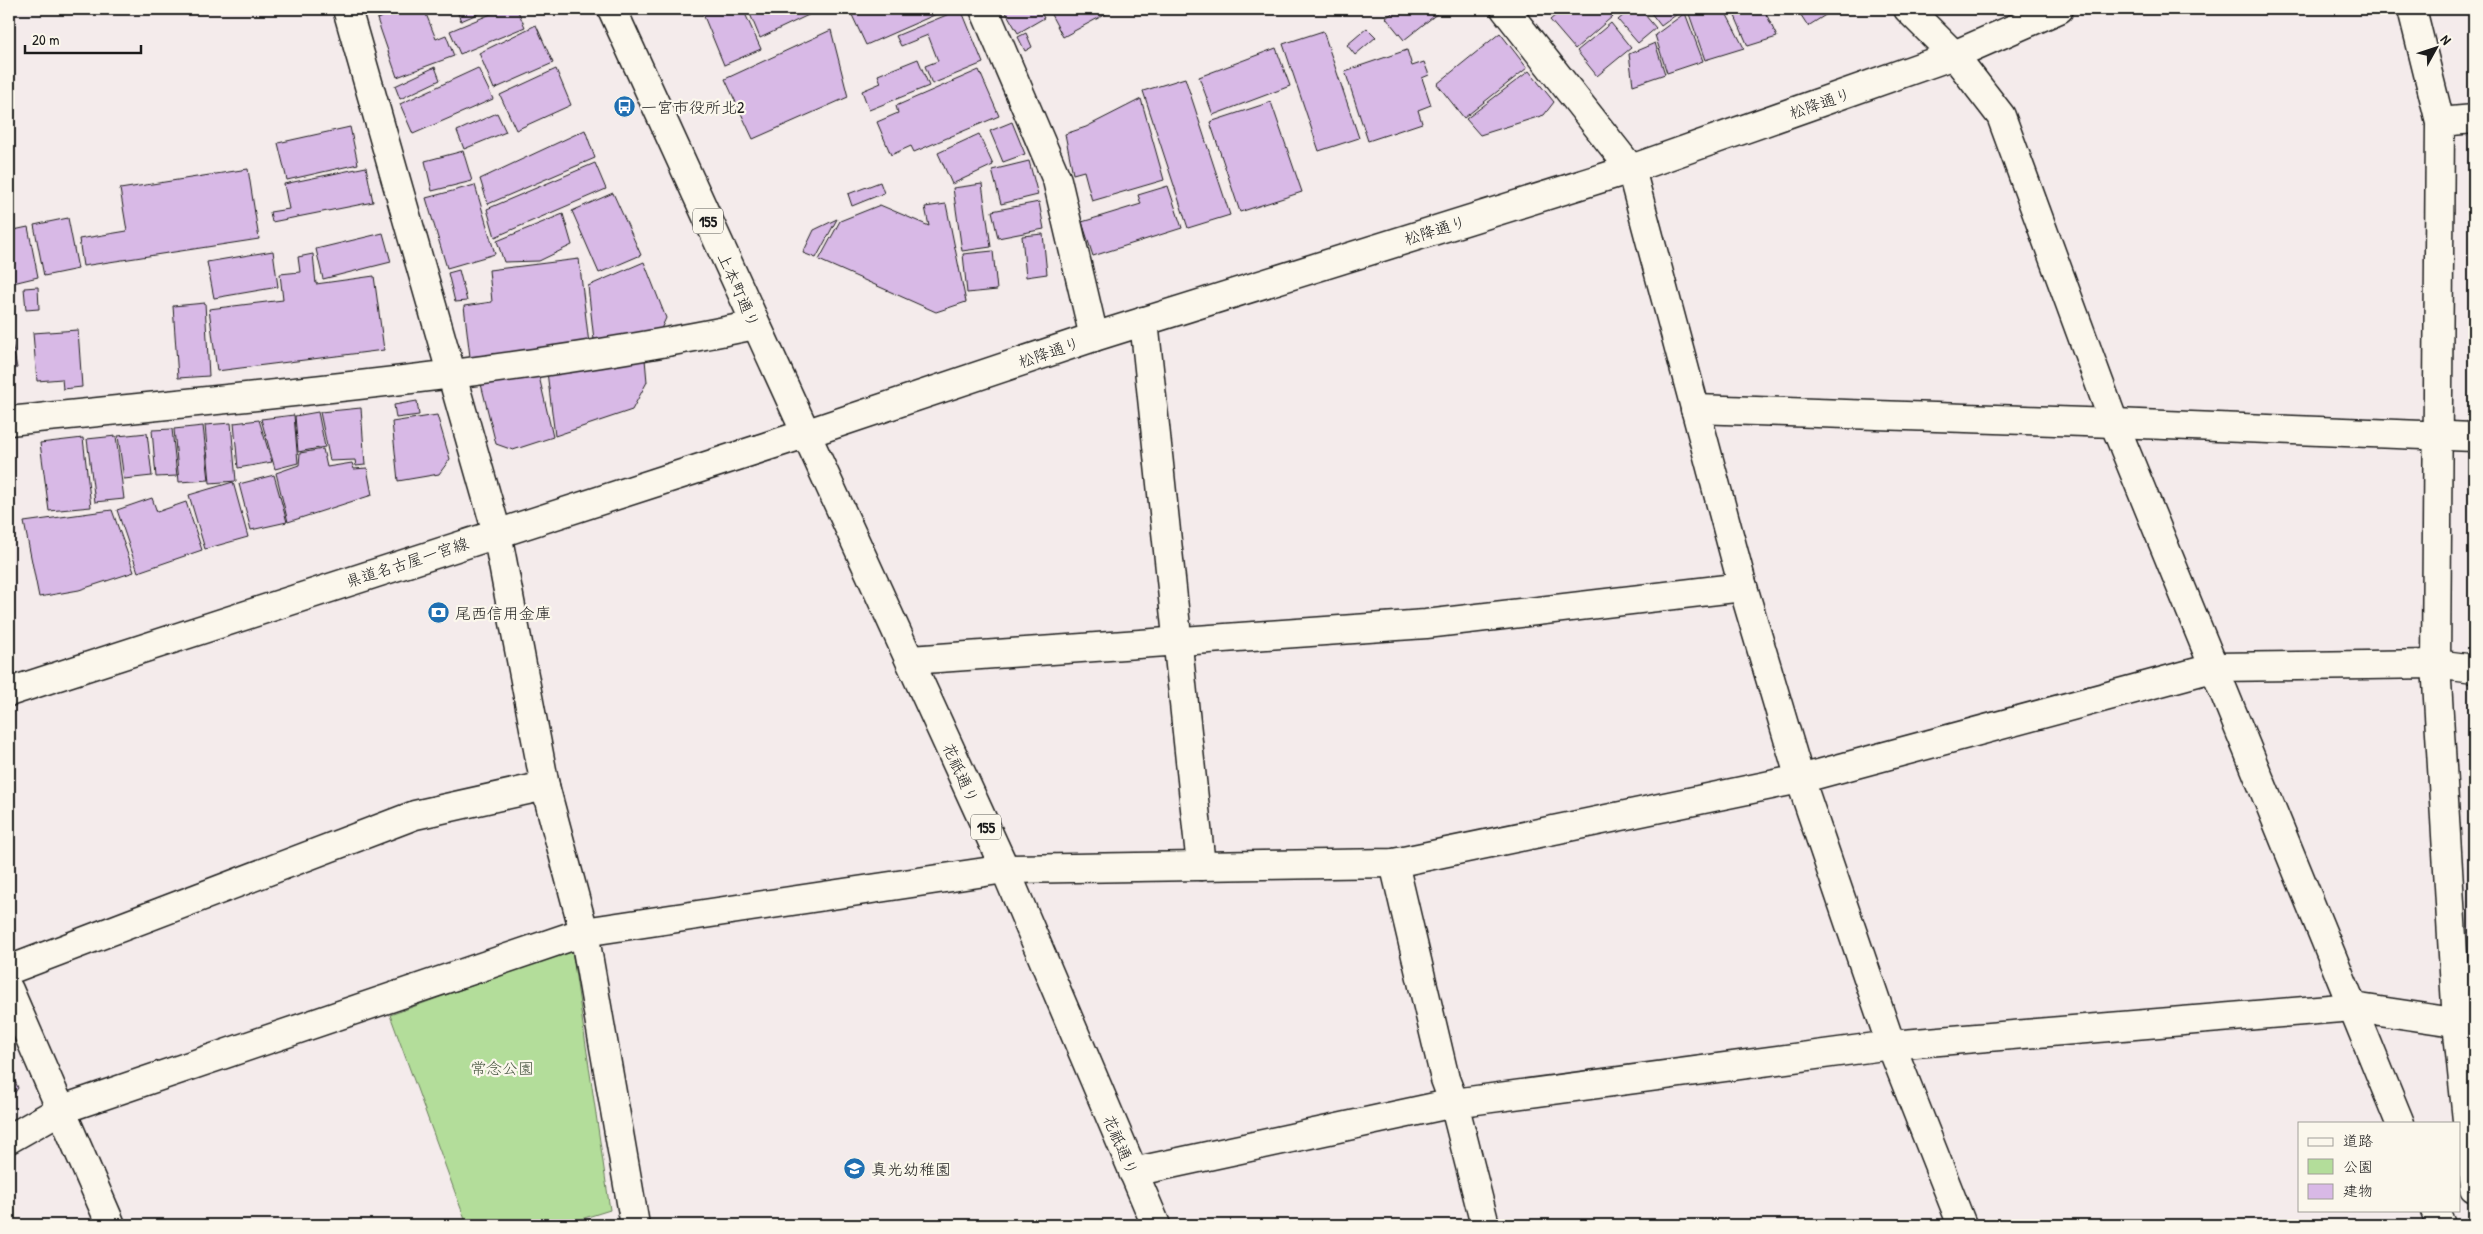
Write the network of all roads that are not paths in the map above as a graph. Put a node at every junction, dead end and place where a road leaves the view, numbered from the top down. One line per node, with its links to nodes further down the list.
1 (347, 9): 15 (main road)
2 (614, 9): 13 (main road, 上本町通り / 155)
3 (984, 9): 14 (main road)
4 (1505, 9): 11 (main road)
5 (1908, 9): 8 (main road)
6 (2059, 9): 8 (main road, 松降通り)
7 (2412, 9): 10 (main road)
8 (1954, 56): 11 (main road, 松降通り); 18 (main road)
9 (2474, 118): 10 (main road)
10 (2440, 122): 20 (main road)
11 (1631, 169): 12 (main road, 松降通り); 16 (main road)
12 (1144, 321): 14 (main road, 松降通り); 24 (main road)
13 (755, 325): 15 (main road); 19 (main road, 上本町通り / 155)
14 (1094, 337): 19 (main road, 松降通り)
15 (451, 374): 17 (main road); 22 (main road)
16 (1696, 409): 18 (main road); 23 (main road)
17 (9, 421)
18 (2114, 423): 20 (main road); 27 (main road)
19 (805, 434): 22 (main road, 県道名古屋一宮線); 25 (main road, 花祇通り / 155)
20 (2438, 436): 21 (main road); 26 (main road)
21 (2474, 436)
22 (496, 533): 29 (main road, 県道名古屋一宮線); 31 (main road)
23 (1743, 587): 24 (main road); 30 (main road)
24 (1177, 641): 25 (main road); 33 (main road)
25 (910, 660): 34 (main road, 花祇通り / 155)
26 (2436, 664): 27 (main road); 28 (main road); 39 (main road)
27 (2216, 667): 30 (main road); 38 (main road)
28 (2474, 669)
29 (9, 692)
30 (1800, 778): 32 (main road); 40 (main road)
31 (545, 786): 35 (main road); 36 (main road)
32 (1394, 863): 33 (main road); 41 (main road)
33 (1201, 866): 34 (main road)
34 (1004, 869): 35 (main road); 45 (main road, 花祇通り / 155)
35 (584, 932): 42 (main road); 49 (main road)
36 (9, 970)
37 (9, 990): 42 (main road)
38 (2353, 1007): 39 (main road); 40 (main road); 43 (main road)
39 (2466, 1024): 46 (main road)
40 (1891, 1046): 41 (main road); 52 (main road)
41 (1454, 1103): 45 (main road); 51 (main road)
42 (60, 1110): 44 (main road); 48 (main road)
43 (2400, 1122)
44 (9, 1138)
45 (1133, 1172): 50 (main road, 花祇通り / 155)
46 (2474, 1188)
47 (2436, 1212): 53 (main road)
48 (111, 1225)
49 (634, 1225)
50 (1156, 1225)
51 (1485, 1225)
52 (1962, 1225)
53 (2442, 1225)

